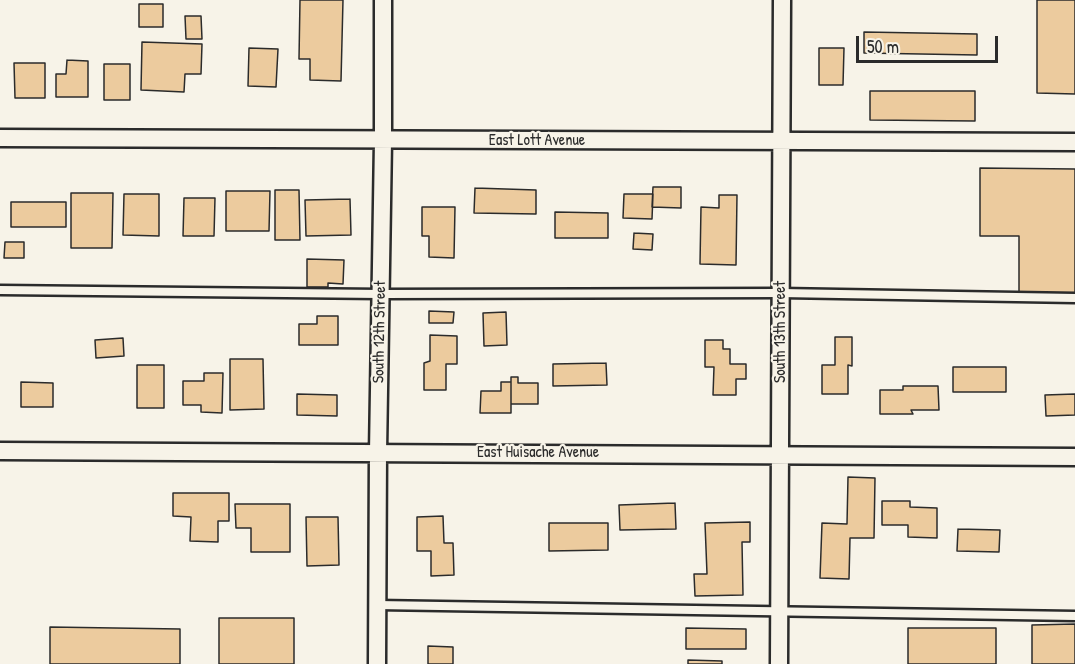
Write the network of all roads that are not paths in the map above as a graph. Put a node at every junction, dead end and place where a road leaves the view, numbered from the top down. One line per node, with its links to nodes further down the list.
1 (383, 0): 4 (street, South 12th Street)
2 (782, 0): 5 (street, South 13th Street)
3 (0, 138): 4 (street, East Lott Avenue)
4 (383, 141): 5 (street, East Lott Avenue); 9 (street, South 12th Street)
5 (781, 141): 6 (street, East Lott Avenue); 8 (street, South 13th Street)
6 (1075, 142)
7 (0, 290): 9 (lane)
8 (781, 293): 9 (lane); 10 (lane); 13 (street, South 13th Street)
9 (381, 294): 12 (street, South 12th Street)
10 (1075, 298)
11 (0, 451): 12 (street, East Huisache Avenue)
12 (378, 452): 13 (street, East Huisache Avenue); 15 (street, South 12th Street)
13 (780, 454): 14 (street, East Huisache Avenue); 16 (street, South 13th Street)
14 (1075, 457)
15 (377, 605): 16 (lane); 18 (street, South 12th Street)
16 (779, 611): 17 (lane); 19 (street, South 13th Street)
17 (1075, 616)
18 (377, 664)
19 (779, 664)

